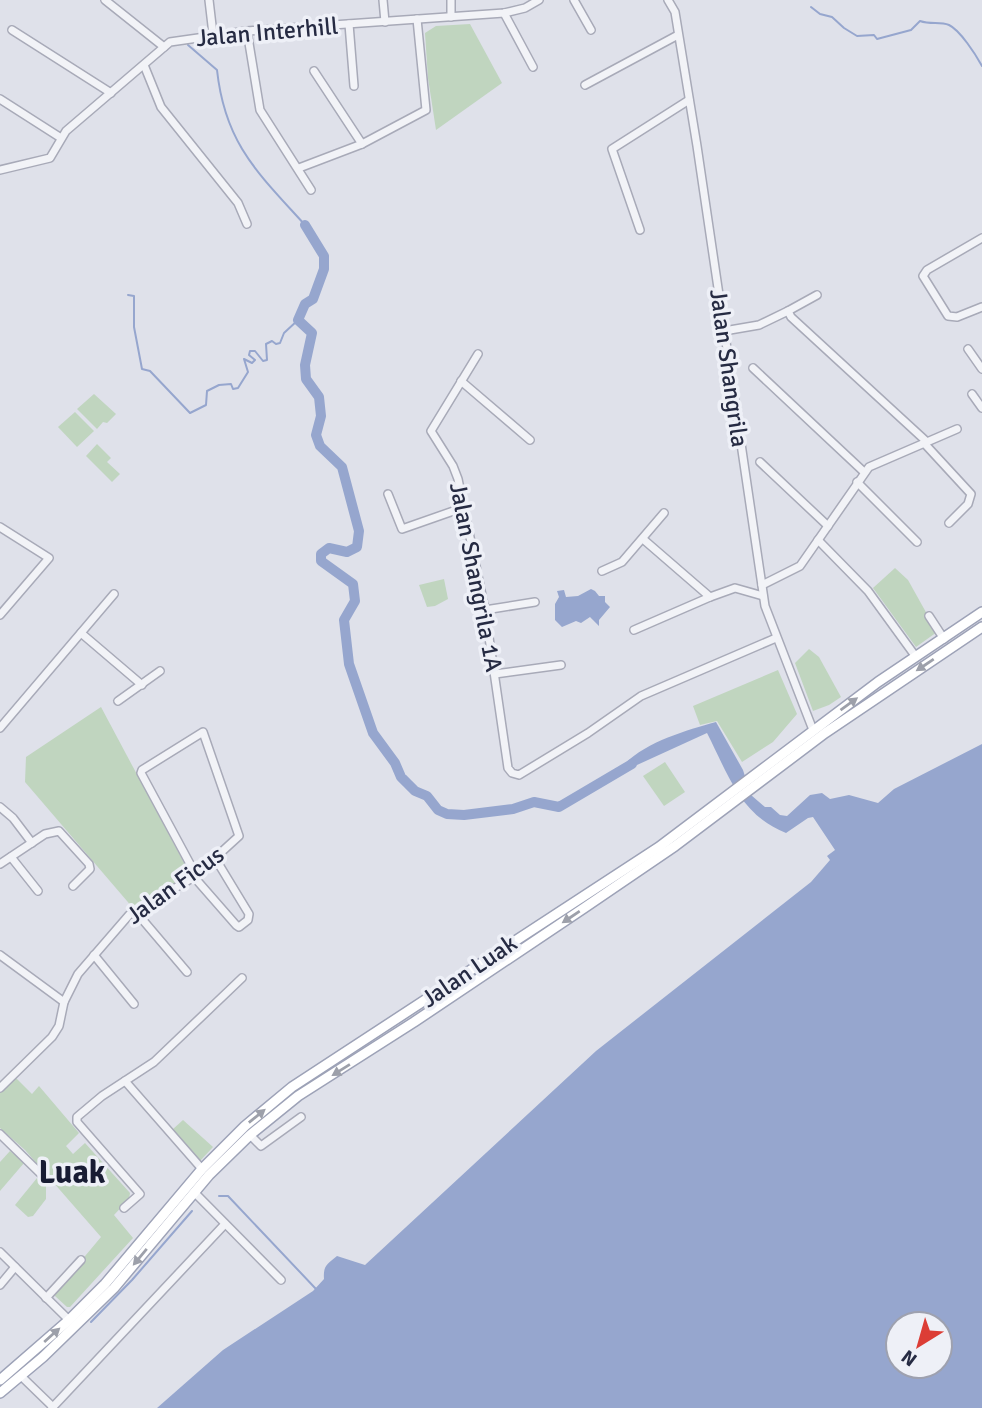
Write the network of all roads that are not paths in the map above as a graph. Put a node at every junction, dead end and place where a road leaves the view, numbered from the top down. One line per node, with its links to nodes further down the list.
1 (105, 0): 20 (street)
2 (209, 0): 18 (street)
3 (383, 0): 13 (street)
4 (451, 0): 11 (street)
5 (519, 0): 9 (street)
6 (539, 0): 9 (street, Jalan Interhill)
7 (574, 0): 16 (street)
8 (668, 0): 19 (street, Jalan Shangrila)
9 (520, 10): 10 (street, Jalan Interhill)
10 (504, 13): 11 (street, Jalan Interhill); 22 (street)
11 (451, 17): 12 (street, Jalan Interhill)
12 (417, 19): 13 (street, Jalan Interhill); 30 (street)
13 (385, 22): 14 (street, Jalan Interhill)
14 (349, 24): 17 (street, Jalan Interhill); 25 (street)
15 (12, 30): 26 (street)
16 (591, 30)
17 (247, 31): 18 (street, Jalan Interhill); 31 (street)
18 (213, 34): 20 (street, Jalan Interhill)
19 (678, 35): 24 (street); 28 (street, Jalan Shangrila)
20 (164, 47): 21 (street, Jalan Interhill)
21 (144, 65): 26 (street, Jalan Interhill); 34 (street)
22 (533, 67)
23 (314, 72): 30 (street)
24 (585, 85)
25 (354, 86)
26 (111, 93): 29 (street, Jalan Interhill)
27 (0, 99): 29 (street)
28 (689, 100): 35 (street); 40 (street, Jalan Shangrila)
29 (61, 138): 32 (street, Jalan Interhill)
30 (362, 144): 31 (street)
31 (299, 168): 33 (street)
32 (0, 170)
33 (311, 190)
34 (247, 224)
35 (640, 230)
36 (982, 238): 38 (street)
37 (817, 295): 39 (street)
38 (982, 307)
39 (788, 311): 40 (street); 50 (street)
40 (724, 331): 66 (street, Jalan Shangrila)
41 (968, 349): 44 (street)
42 (478, 354): 45 (street, Jalan Shangrila 1A)
43 (753, 368): 52 (street)
44 (982, 369)
45 (461, 381): 49 (street); 57 (street, Jalan Shangrila 1A)
46 (972, 394): 47 (street)
47 (982, 408)
48 (957, 429): 50 (street)
49 (530, 440)
50 (925, 443): 52 (street); 56 (street)
51 (760, 462): 60 (street)
52 (864, 472): 53 (street)
53 (857, 482): 60 (street); 64 (street)
54 (388, 494): 57 (street)
55 (982, 495): 56 (street)
56 (972, 496): 59 (street)
57 (462, 508): 71 (street, Jalan Shangrila 1A)
58 (664, 513): 62 (street)
59 (948, 523)
60 (828, 526): 63 (street)
61 (0, 527): 73 (street)
62 (643, 539): 65 (street); 69 (street)
63 (818, 540): 66 (street); 80 (street)
64 (917, 542)
65 (602, 571)
66 (762, 585): 68 (street, Jalan Shangrila)
67 (114, 594): 77 (street)
68 (763, 596): 69 (street); 78 (street, Jalan Shangrila)
69 (710, 597): 76 (street)
70 (535, 602): 71 (street)
71 (485, 610): 83 (street, Jalan Shangrila 1A)
72 (982, 612): 79 (main road, Jalan Luak)
73 (0, 615)
74 (929, 615): 79 (street)
75 (982, 627): 88 (main road, Jalan Luak, one-way to 88)
76 (634, 630)
77 (81, 633): 84 (street); 86 (street)
78 (776, 638): 83 (street, Jalan Shangrila 1A); 87 (street, Jalan Shangrila)
79 (944, 639): 80 (main road, Jalan Luak)
80 (916, 657): 87 (main road, Jalan Luak, one-way to 80)
81 (561, 665): 83 (street)
82 (160, 671): 84 (street)
83 (495, 674)
84 (142, 685): 85 (street)
85 (118, 701)
86 (0, 728)
87 (813, 730): 88 (main road, Jalan Luak)
88 (758, 778): 89 (main road, Jalan Luak)
89 (725, 803): 105 (main road, Jalan Luak, one-way to 105); 106 (main road, Jalan Luak)
90 (0, 807): 91 (street)
91 (32, 843): 92 (street); 96 (street)
92 (11, 857): 94 (street); 97 (street)
93 (215, 858): 95 (street, Jalan Ficus); 95 (street); 95 (street, Jalan Ficus)
94 (0, 864)
95 (195, 876): 98 (street, Jalan Ficus)
96 (73, 887)
97 (38, 891)
98 (136, 912): 99 (street, Jalan Ficus); 101 (street)
99 (94, 955): 103 (street, Jalan Ficus); 104 (street)
100 (0, 956): 103 (street)
101 (187, 972)
102 (242, 978): 109 (street)
103 (64, 1002): 110 (street, Jalan Ficus)
104 (134, 1003)
105 (414, 1022): 106 (main road); 107 (main road, Jalan Luak)
106 (374, 1035): 108 (main road, Jalan Luak)
107 (371, 1051): 108 (main road); 113 (main road, Jalan Luak, one-way to 113)
108 (330, 1062): 114 (main road, Jalan Luak, one-way to 108)
109 (125, 1081): 114 (street); 117 (street)
110 (0, 1088)
111 (301, 1117): 113 (street)
112 (0, 1134): 115 (street)
113 (250, 1135): 116 (main road, Jalan Luak)
114 (202, 1169): 125 (main road, Jalan Luak)
115 (44, 1177)
116 (194, 1192): 118 (street); 126 (main road, Jalan Luak, one-way to 126)
117 (124, 1208)
118 (225, 1224): 122 (street); 129 (street)
119 (0, 1252): 121 (street)
120 (81, 1260): 124 (street)
121 (15, 1267): 123 (street); 124 (street)
122 (281, 1280)
123 (0, 1285)
124 (46, 1298): 125 (street)
125 (69, 1320): 127 (main road, Jalan Luak, one-way to 125)
126 (21, 1376): 128 (main road, Jalan Luak); 129 (street)
127 (0, 1380)
128 (0, 1393)
129 (52, 1408)

